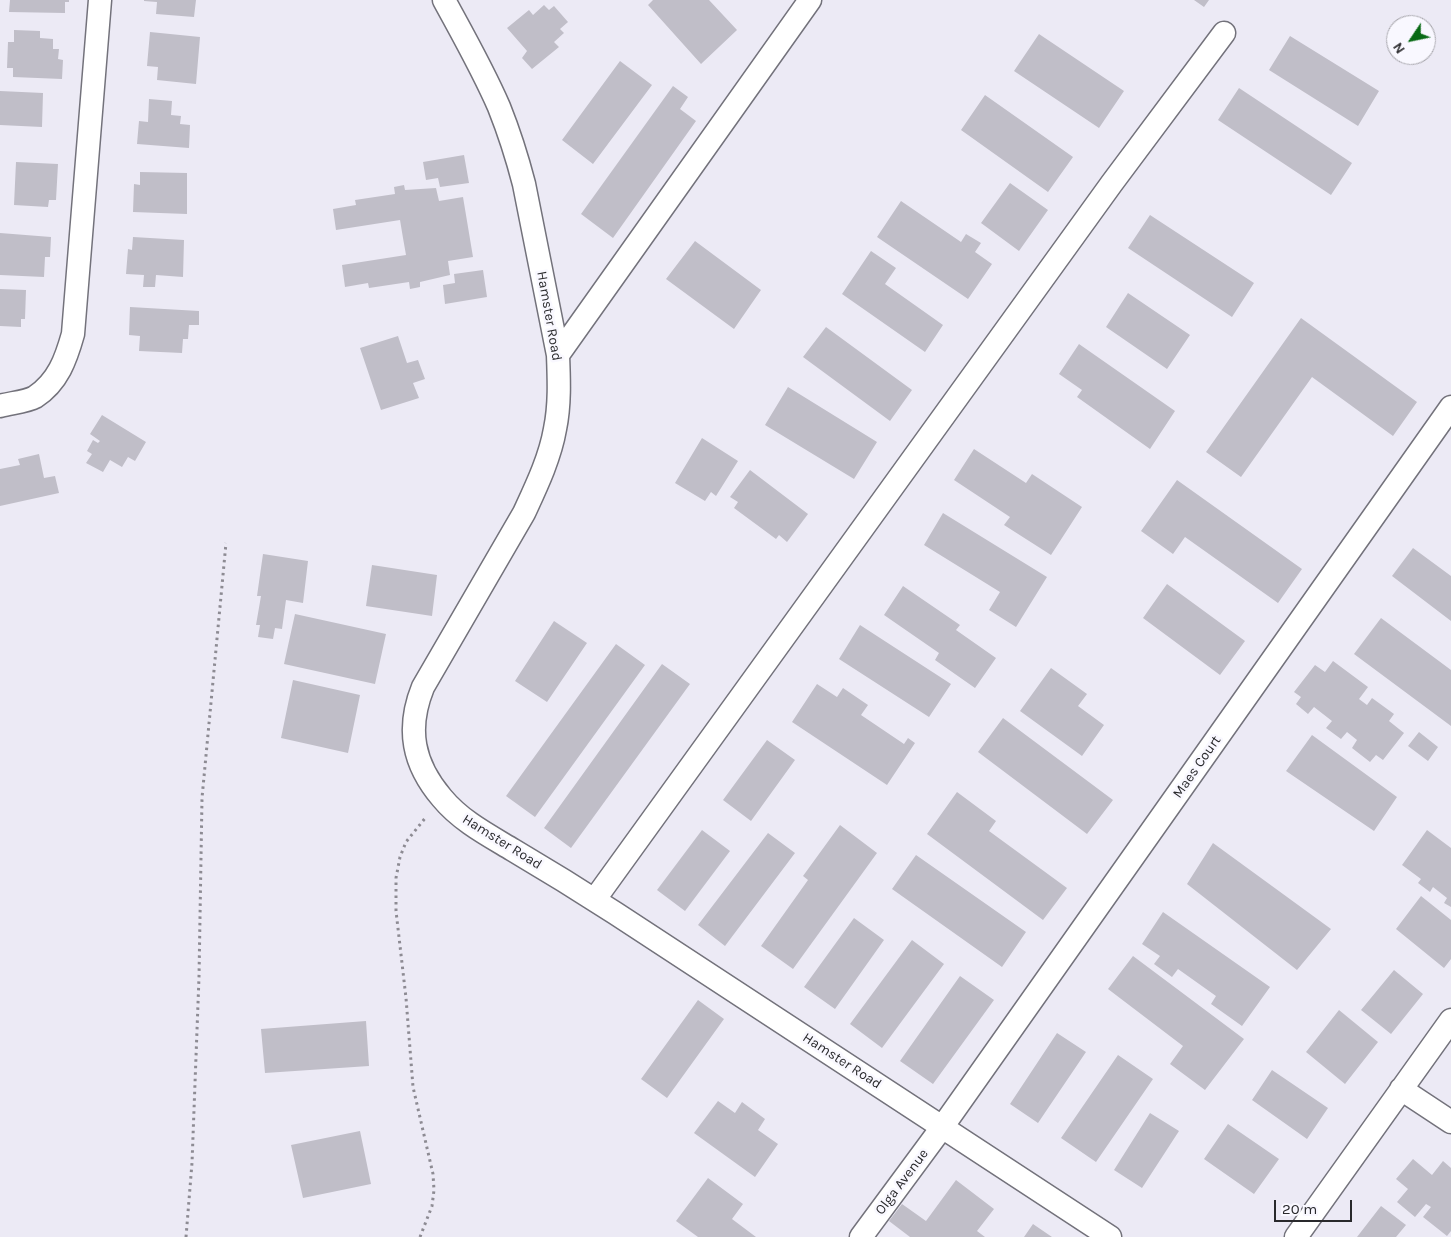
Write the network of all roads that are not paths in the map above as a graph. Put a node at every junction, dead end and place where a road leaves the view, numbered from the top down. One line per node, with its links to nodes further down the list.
1 (100, 0): 6 (street)
2 (444, 0): 5 (street, Hamster Road)
3 (810, 0): 5 (street)
4 (1224, 33): 8 (street)
5 (558, 355): 8 (street, Hamster Road)
6 (0, 406)
7 (1451, 408): 12 (street, Maes Court)
8 (595, 900): 12 (street, Hamster Road)
9 (1451, 1020): 10 (street)
10 (1401, 1089): 11 (street); 15 (street)
11 (1451, 1122)
12 (943, 1126): 13 (street, Olga Avenue); 14 (street, Hamster Road)
13 (861, 1237)
14 (1110, 1237)
15 (1296, 1237)

